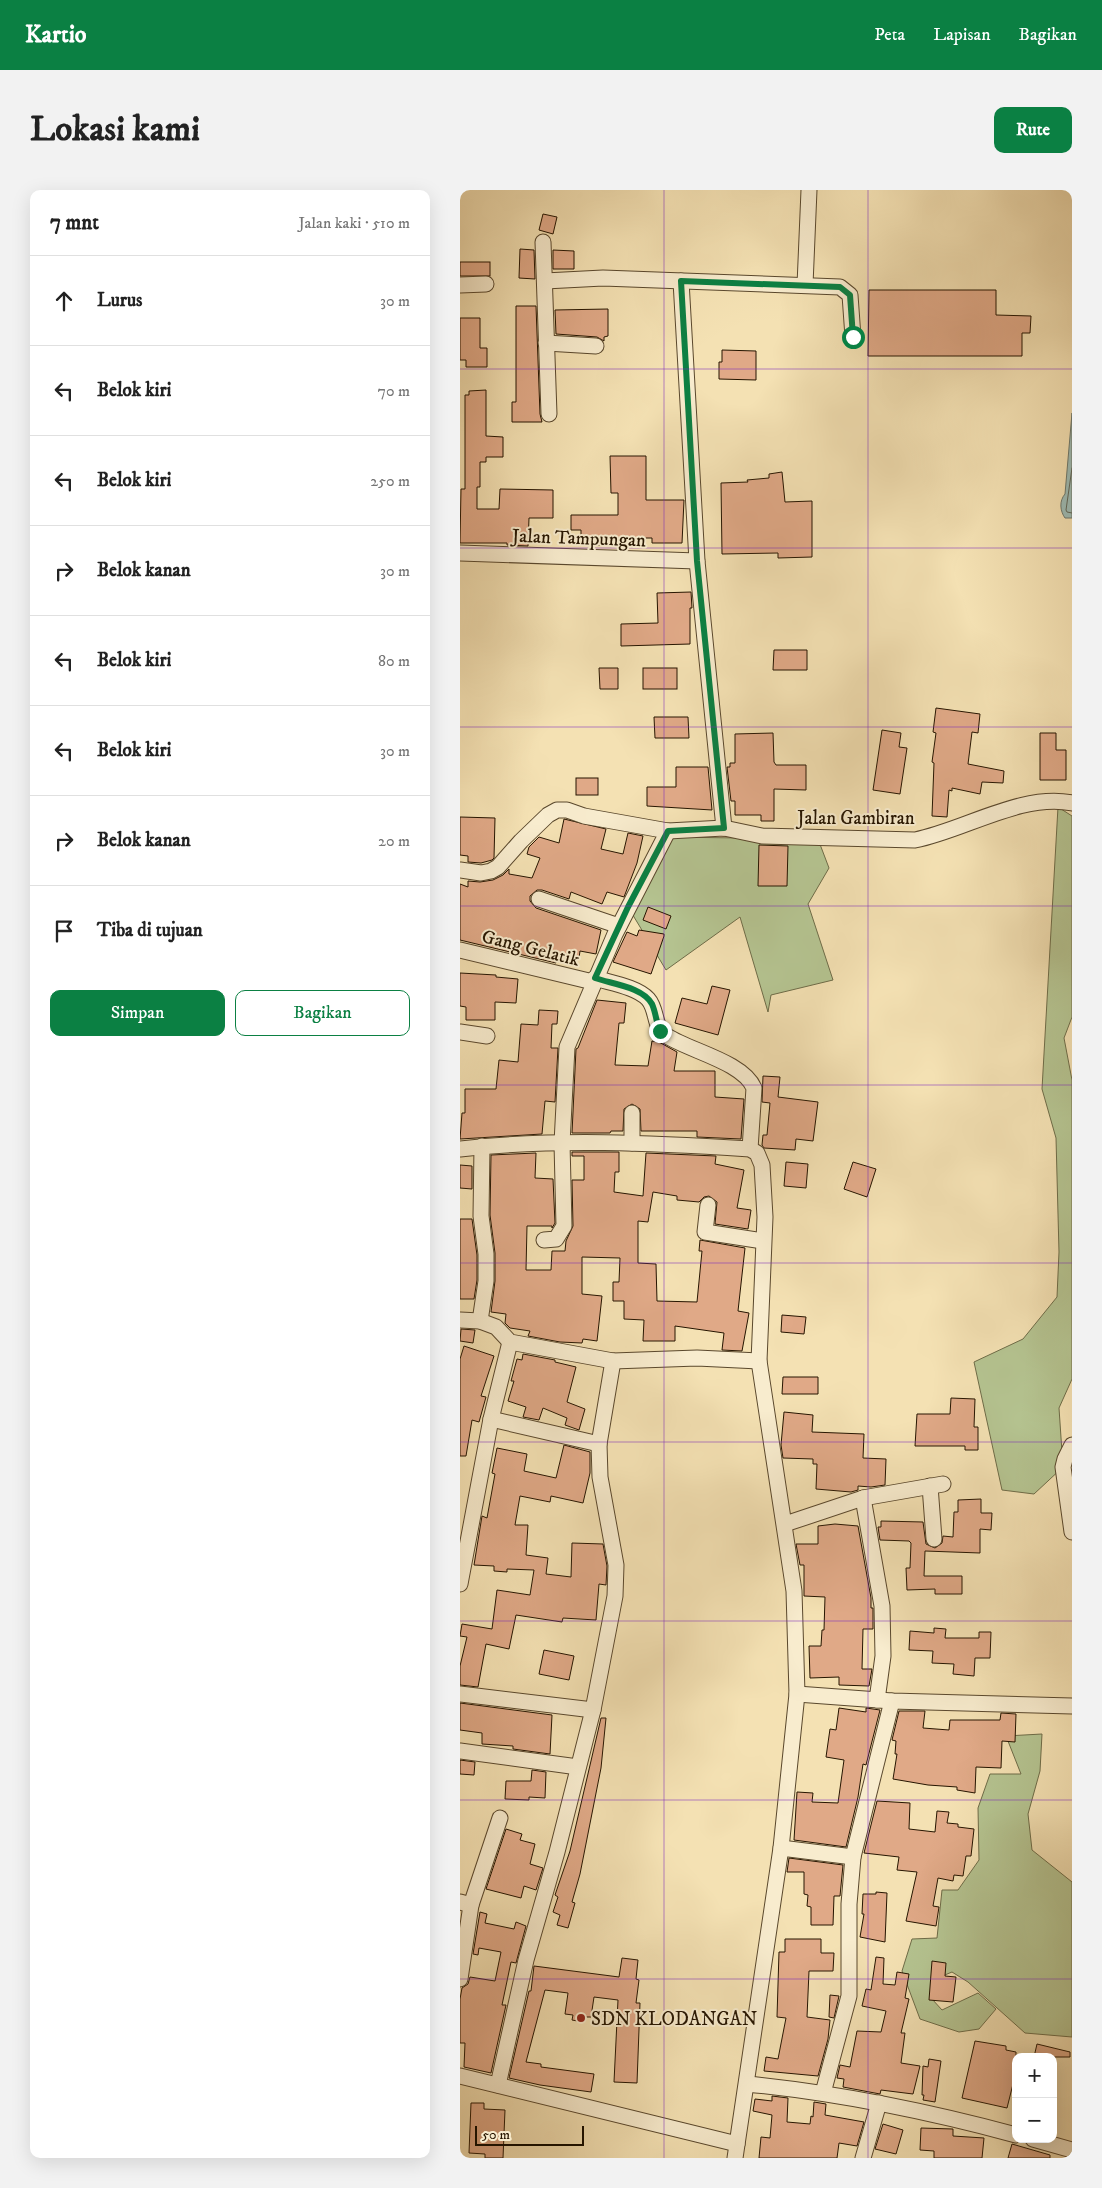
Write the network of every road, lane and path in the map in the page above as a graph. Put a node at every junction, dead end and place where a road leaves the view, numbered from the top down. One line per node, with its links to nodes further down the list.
1 (809, 190): 7 (street)
2 (543, 242): 3 (street)
3 (545, 281): 4 (street); 9 (street)
4 (681, 281): 7 (street); 13 (street)
5 (486, 284): 6 (street)
6 (460, 285)
7 (805, 285): 8 (street)
8 (853, 337)
9 (546, 343): 10 (street); 11 (street)
10 (596, 346)
11 (549, 414)
12 (460, 553): 13 (street, Jalan Tampungan)
13 (697, 561): 15 (street)
14 (1072, 803): 15 (street, Jalan Gambiran)
15 (724, 828): 16 (street, Jalan Gambiran)
16 (668, 831): 17 (street, Jalan Gambiran); 19 (street)
17 (460, 870)
18 (538, 899): 19 (street)
19 (619, 926): 21 (street)
20 (460, 950): 21 (street, Gang Gelatik)
21 (594, 980): 25 (street); 29 (street, Gang Gelatik)
22 (460, 1032): 23 (street)
23 (487, 1036)
24 (632, 1113): 26 (street)
25 (562, 1143): 26 (street); 27 (street); 31 (street)
26 (632, 1143): 29 (street)
27 (482, 1146): 28 (street); 34 (street)
28 (460, 1148)
29 (750, 1149): 32 (street)
30 (708, 1206): 32 (street)
31 (544, 1240)
32 (763, 1241): 36 (street)
33 (460, 1320): 34 (street)
34 (480, 1322): 35 (street)
35 (510, 1342): 37 (street); 38 (street)
36 (759, 1361): 37 (street); 43 (street)
37 (613, 1362): 39 (street)
38 (491, 1420): 39 (street); 46 (street)
39 (599, 1444): 51 (street)
40 (1072, 1445): 42 (street)
41 (863, 1498): 43 (street); 45 (street); 49 (street)
42 (1071, 1515): 44 (street)
43 (785, 1524): 48 (street)
44 (1072, 1532)
45 (934, 1539)
46 (460, 1584)
47 (460, 1694): 51 (street)
48 (797, 1694): 49 (street); 55 (street)
49 (884, 1700): 50 (street); 56 (street)
50 (1072, 1706)
51 (592, 1710): 53 (street)
52 (460, 1752): 53 (street)
53 (578, 1767): 61 (street)
54 (500, 1818): 57 (street)
55 (781, 1848): 56 (street); 60 (street)
56 (853, 1857): 62 (street)
57 (465, 1904): 58 (street)
58 (460, 1979)
59 (460, 2076): 61 (street)
60 (747, 2084): 62 (street); 67 (street)
61 (498, 2086): 67 (street)
62 (823, 2093): 63 (street)
63 (879, 2104): 64 (street); 68 (street)
64 (1012, 2134)
65 (1047, 2143): 66 (street)
66 (1072, 2150)
67 (736, 2151)
68 (863, 2158)

